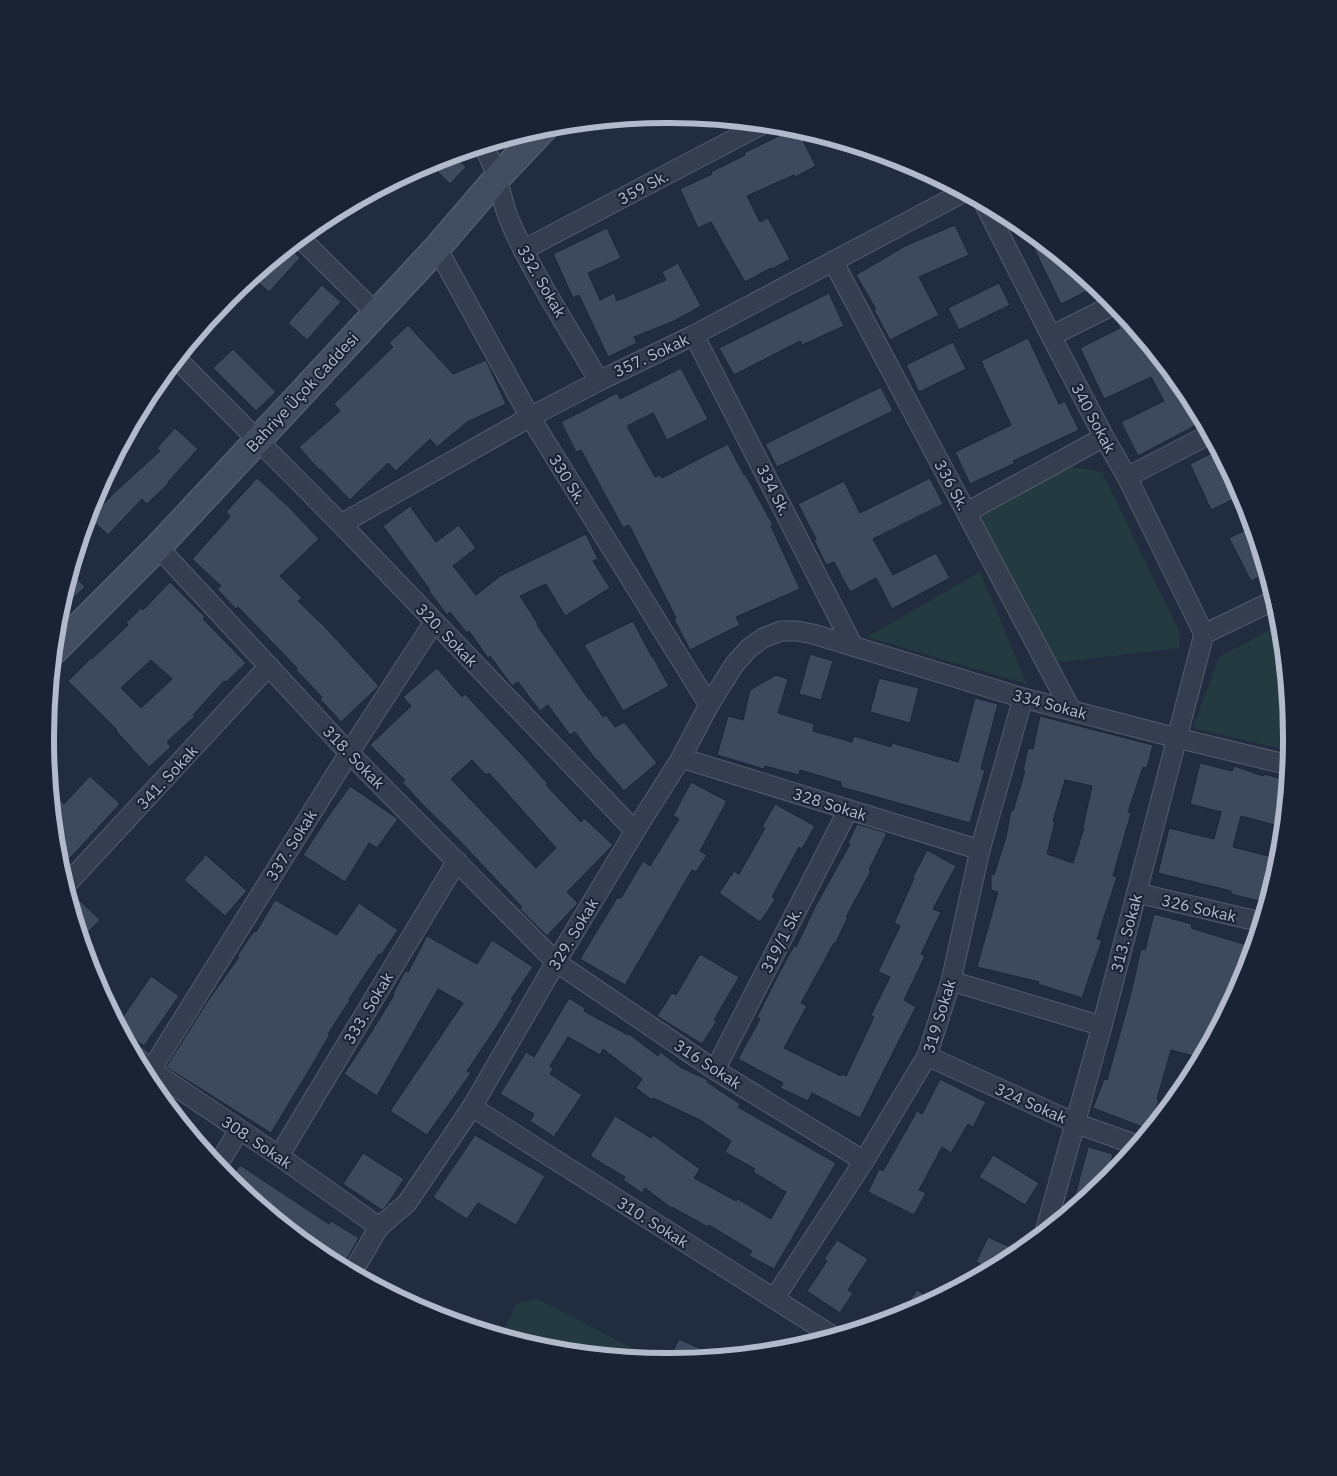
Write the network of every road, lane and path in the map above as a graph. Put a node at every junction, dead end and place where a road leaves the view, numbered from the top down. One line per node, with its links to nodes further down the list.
1 (752, 130): 9 (street, 359 Sk.)
2 (533, 139): 4 (street, Bahriye Üçok Caddesi)
3 (486, 151): 4 (street, 332. Sokak)
4 (498, 176): 8 (street, Bahriye Üçok Caddesi); 9 (street, 332. Sokak)
5 (957, 196): 10 (street, 357. Sokak)
6 (990, 214): 14 (street, 340 Sokak)
7 (305, 243): 12 (street)
8 (437, 248): 12 (street, Bahriye Üçok Caddesi); 17 (street, 330 Sk.)
9 (523, 250): 16 (street, 332. Sokak)
10 (833, 261): 13 (street, 357. Sokak); 22 (street, 336 Sk.)
11 (1107, 308): 14 (street)
12 (376, 313): 20 (street, Bahriye Üçok Caddesi)
13 (694, 335): 16 (street, 357. Sokak); 30 (street, 334 Sk.)
14 (1050, 336): 18 (street, 340 Sokak)
15 (181, 364): 20 (street, 320. Sokak)
16 (598, 380): 17 (street, 357. Sokak)
17 (530, 417): 23 (street, 357. Sokak); 33 (street, 330 Sk.)
18 (1104, 437): 21 (street, 340 Sokak); 22 (street)
19 (1204, 437): 21 (street)
20 (257, 441): 23 (street, 320. Sokak); 24 (street, Bahriye Üçok Caddesi)
21 (1127, 477): 28 (street, 340 Sokak)
22 (966, 512): 34 (street, 336 Sk.)
23 (342, 524): 26 (street, 320. Sokak)
24 (158, 547): 29 (street, Bahriye Üçok Caddesi); 31 (street, 318. Sokak)
25 (1268, 604): 28 (street)
26 (434, 622): 36 (street, 337. Sokak); 40 (street, 320. Sokak)
27 (813, 634): 30 (street, 334 Sokak); 33 (street, 329. Sokak)
28 (1204, 634): 35 (street, 313. Sokak)
29 (62, 639)
30 (853, 646): 32 (street, 334 Sokak)
31 (268, 667): 36 (street, 318. Sokak); 43 (street, 341. Sokak)
32 (1022, 698): 34 (street, 334 Sokak); 41 (street, 319 Sokak)
33 (709, 705): 37 (street, 329. Sokak)
34 (1071, 710): 35 (street, 334 Sokak)
35 (1176, 738): 38 (street, 334 Sokak); 44 (street, 313. Sokak)
36 (349, 753): 42 (street, 318. Sokak); 50 (street, 337. Sokak)
37 (681, 758): 39 (street, 328 Sokak); 40 (street, 329. Sokak)
38 (1282, 763)
39 (848, 810): 41 (street, 328 Sokak); 51 (street, 319/1 Sk.)
40 (635, 831): 46 (street, 329. Sokak)
41 (980, 850): 47 (street, 319 Sokak)
42 (457, 861): 46 (street, 318. Sokak); 56 (street, 333. Sokak)
43 (71, 880)
44 (1137, 893): 45 (street, 326 Sokak); 48 (street, 313. Sokak)
45 (1255, 921)
46 (556, 962): 51 (street, 316 Sokak); 52 (street, 329. Sokak)
47 (951, 981): 48 (street); 49 (street, 319 Sokak)
48 (1102, 1026): 53 (street, 313. Sokak)
49 (927, 1056): 53 (street, 324 Sokak); 58 (street, 319 Sokak)
50 (151, 1070): 54 (street, 308. Sokak)
51 (715, 1070): 58 (street, 316 Sokak)
52 (472, 1107): 60 (street, 329. Sokak); 62 (street, 310. Sokak)
53 (1075, 1123): 55 (street, 324 Sokak); 59 (street, 313. Sokak)
54 (240, 1130): 56 (street, 308. Sokak); 57 (street)
55 (1131, 1143)
56 (279, 1156): 60 (street, 308. Sokak)
57 (221, 1159)
58 (864, 1161): 62 (street, 319 Sokak)
59 (1051, 1220)
60 (379, 1227): 61 (street, 329. Sokak)
61 (356, 1267)
62 (774, 1299): 63 (street, 310. Sokak)
63 (827, 1332)

